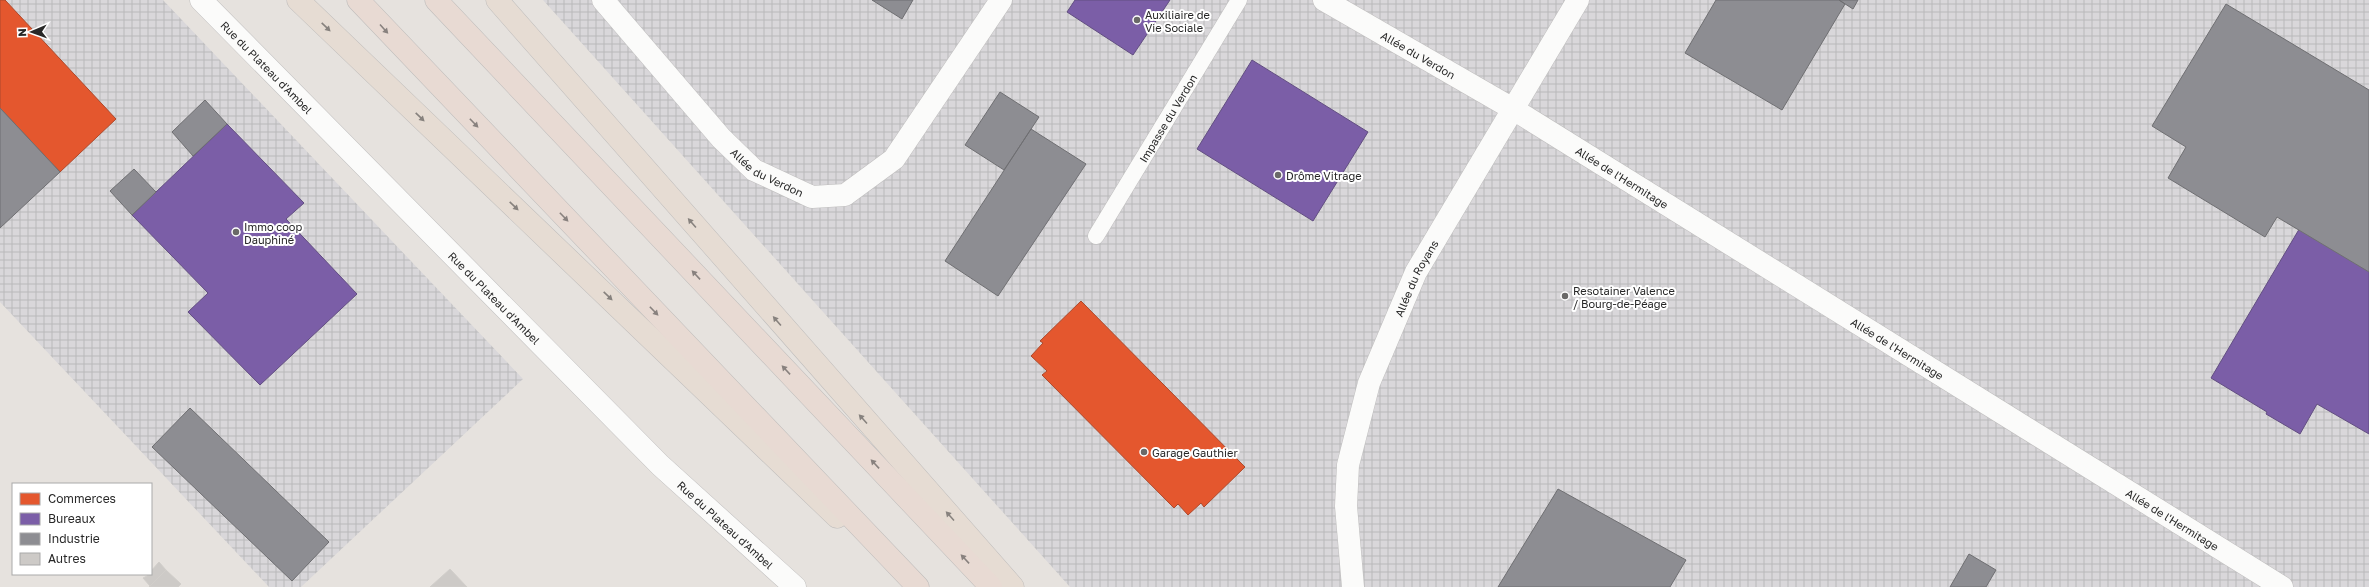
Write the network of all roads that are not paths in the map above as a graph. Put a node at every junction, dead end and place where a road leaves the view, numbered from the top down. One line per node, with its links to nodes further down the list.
1 (201, 0): 13 (street, Rue du Plateau d'Ambel)
2 (298, 0): 14 (highway, one-way to 14)
3 (358, 0): 15 (highway, one-way to 15)
4 (436, 0): 16 (highway, one-way to 4)
5 (497, 0): 17 (highway, one-way to 5)
6 (603, 0): 7 (street, Allée du Verdon)
7 (1001, 0)
8 (1239, 0): 12 (lane, Impasse du Verdon)
9 (1324, 0): 11 (street, Allée du Verdon)
10 (1578, 0): 11 (street, Allée du Royans)
11 (1513, 109): 18 (street, Allée du Royans); 19 (street, Allée de l'Hermitage)
12 (1096, 236)
13 (795, 587)
14 (911, 587)
15 (918, 587)
16 (991, 587)
17 (1013, 587)
18 (1353, 587)
19 (2282, 587)

